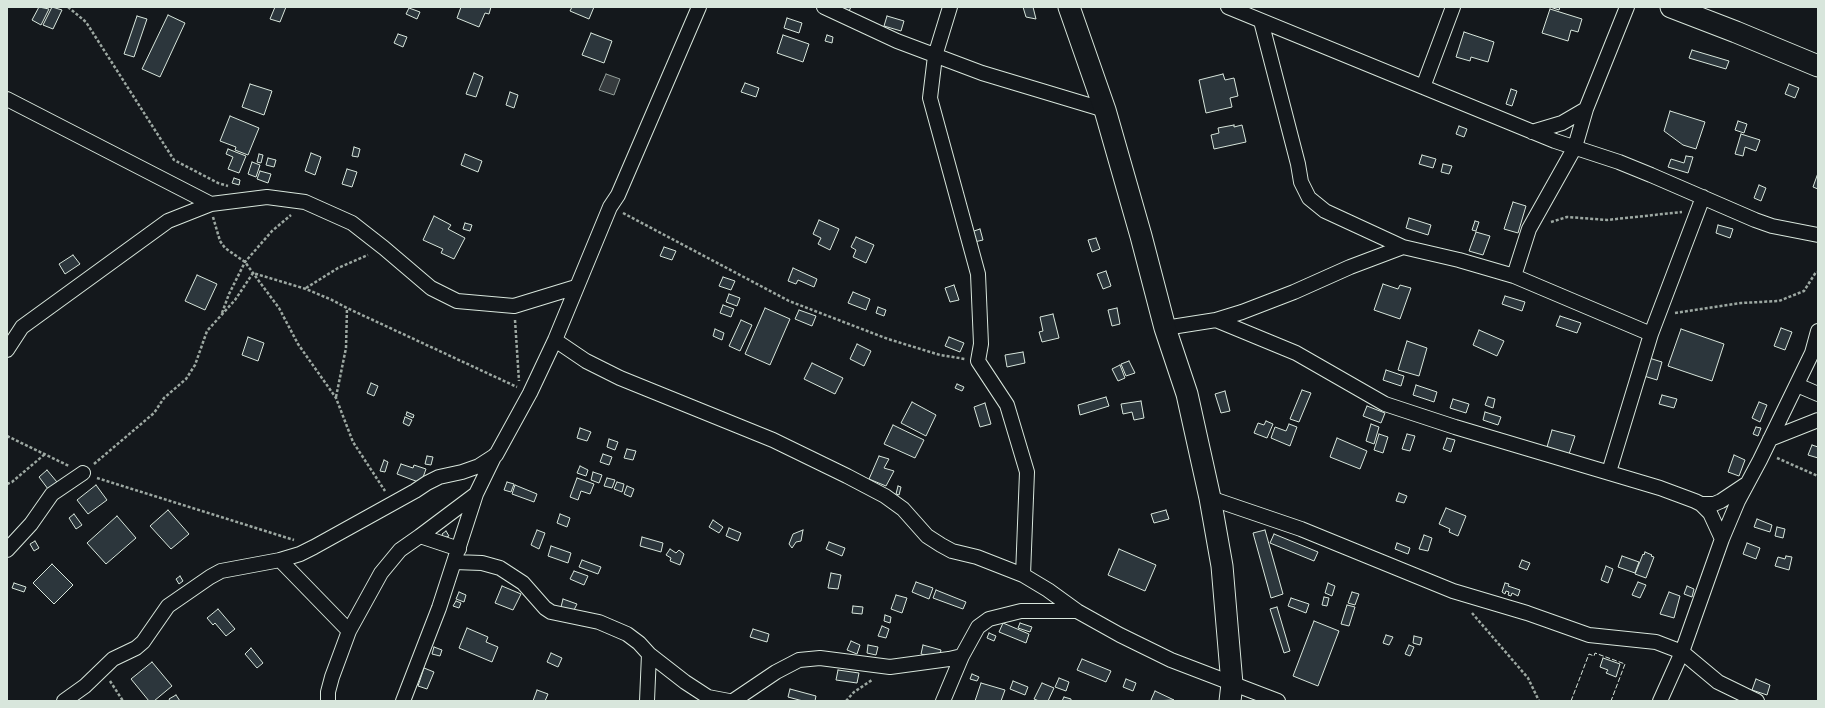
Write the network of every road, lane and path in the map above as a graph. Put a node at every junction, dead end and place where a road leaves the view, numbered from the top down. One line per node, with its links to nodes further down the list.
1 (68, 7): 19 (path)
2 (699, 7): 23 (street)
3 (824, 7): 11 (street)
4 (950, 7): 11 (street)
5 (1069, 7): 16 (street)
6 (1228, 7): 10 (street)
7 (1453, 7): 13 (street)
8 (1627, 7): 15 (street)
9 (1671, 7): 12 (street)
10 (1261, 21): 13 (street); 27 (street)
11 (935, 56): 16 (street); 45 (street)
12 (1818, 66)
13 (1423, 87): 17 (street)
14 (7, 99): 22 (street)
15 (1586, 109): 17 (street); 18 (street)
16 (1105, 110): 40 (street)
17 (1532, 132): 18 (street)
18 (1575, 147): 20 (street); 25 (street)
19 (232, 187)
20 (1703, 197): 24 (street); 26 (street)
21 (305, 202): 22 (street); 28 (street); 29 (path)
22 (211, 204): 29 (path); 44 (street)
23 (610, 207): 33 (street); 45 (path)
24 (1698, 211): 25 (path); 37 (street)
25 (1529, 228): 32 (street)
26 (1818, 235)
27 (1403, 247): 32 (street); 39 (street)
28 (384, 248): 34 (path); 35 (street)
29 (245, 262): 31 (path); 38 (path)
30 (1818, 272): 37 (path)
31 (253, 273): 34 (path); 38 (path); 50 (path)
32 (1514, 276): 42 (street)
33 (576, 287): 35 (street); 43 (street)
34 (306, 289): 36 (path)
35 (514, 306): 46 (path)
36 (346, 308): 48 (path); 50 (path)
37 (1658, 315): 42 (street)
38 (221, 316): 58 (path)
39 (1216, 320): 40 (street); 57 (street)
40 (1165, 328): 63 (street)
41 (1818, 331): 47 (street)
42 (1651, 334): 57 (street)
43 (555, 340): 48 (street); 72 (street)
44 (7, 350)
45 (978, 361): 72 (street)
46 (519, 382)
47 (1797, 385): 49 (street); 53 (street)
48 (530, 393): 56 (street)
49 (1818, 394)
50 (336, 398): 64 (path)
51 (1818, 420): 53 (street)
52 (7, 436): 55 (path)
53 (1770, 439): 54 (street)
54 (1763, 453): 59 (path); 60 (street)
55 (45, 454): 58 (path); 61 (path)
56 (496, 455): 62 (street); 64 (street)
57 (1609, 472): 65 (street)
58 (83, 473): 68 (path); 69 (street)
59 (1818, 476)
60 (1748, 483): 65 (street); 67 (street)
61 (7, 484)
62 (476, 494): 66 (street); 70 (street)
63 (1210, 498): 73 (street); 80 (street)
64 (392, 504): 68 (street)
65 (1701, 504): 67 (street)
66 (420, 536): 70 (street); 75 (street)
67 (1722, 539): 76 (street)
68 (314, 546): 71 (street)
69 (7, 550)
70 (456, 556): 77 (street); 83 (street)
71 (280, 560): 75 (street); 81 (street)
72 (1023, 575): 74 (street)
73 (1453, 591): 76 (street); 90 (path)
74 (1077, 611): 78 (street); 80 (street)
75 (349, 632): 82 (street)
76 (1682, 652): 91 (street); 92 (street)
77 (649, 654): 84 (street); 85 (street)
78 (962, 656): 79 (street); 88 (street)
79 (890, 667): 86 (street); 87 (path)
80 (1231, 692): 89 (street)
81 (64, 701)
82 (328, 701)
83 (403, 701)
84 (648, 701)
85 (729, 701)
86 (733, 701)
87 (846, 701)
88 (944, 701)
89 (1278, 701)
90 (1539, 701)
91 (1660, 701)
92 (1757, 701)

